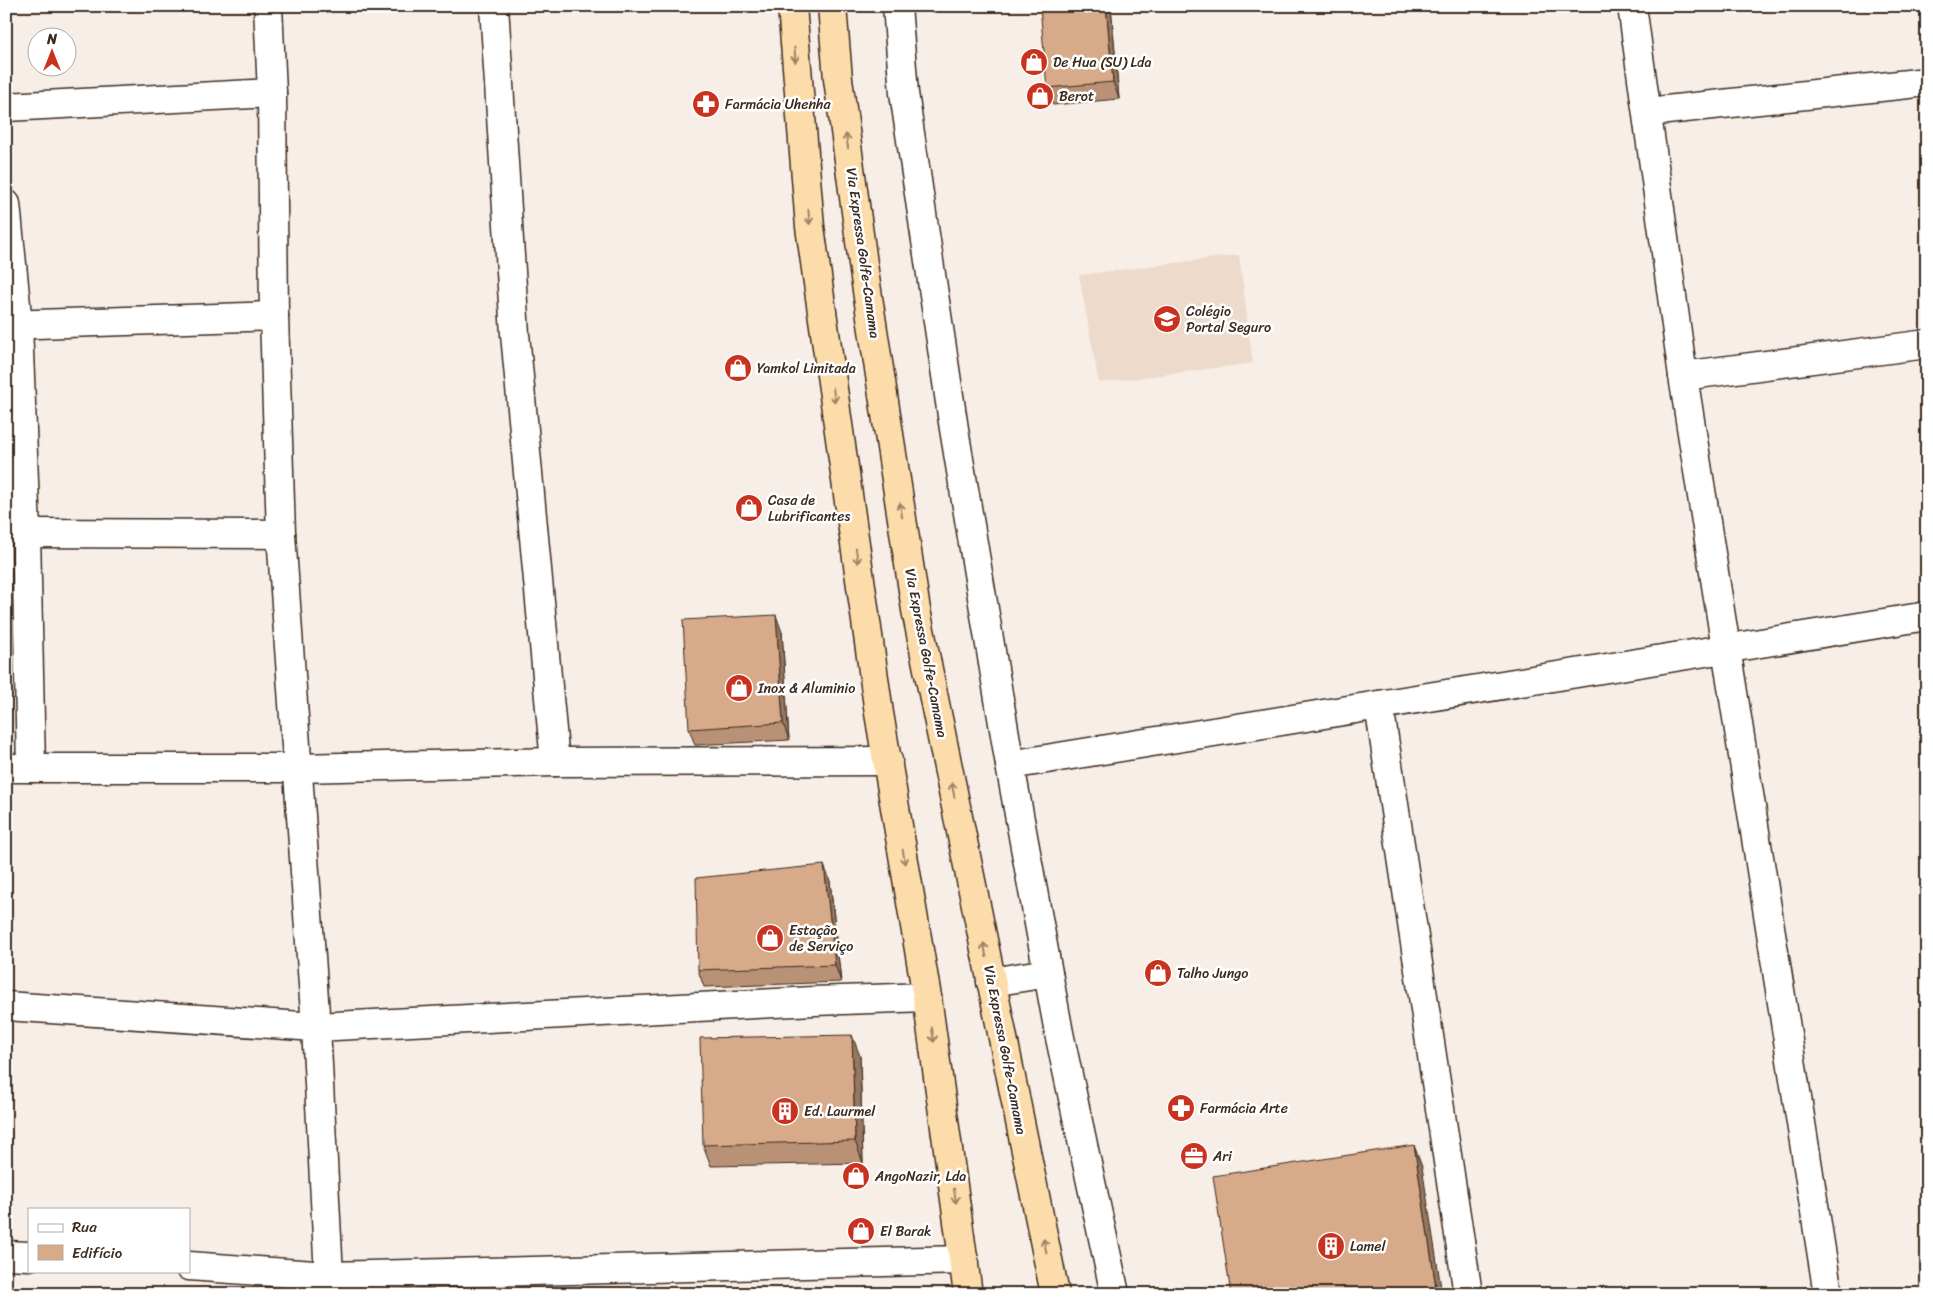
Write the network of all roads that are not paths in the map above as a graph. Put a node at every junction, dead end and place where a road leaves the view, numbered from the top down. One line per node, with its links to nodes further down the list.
1 (268, 6): 8 (street)
2 (494, 6): 22 (street)
3 (792, 6): 21 (highway, one-way to 21)
4 (832, 6): 27 (highway, Via Expressa Golfe-Camama, one-way to 4)
5 (896, 6): 23 (street)
6 (1632, 6): 10 (street)
7 (1927, 82): 10 (street)
8 (272, 93): 9 (street); 12 (street)
9 (6, 107)
10 (1648, 112): 15 (street)
11 (6, 204): 13 (street)
12 (274, 316): 13 (street); 17 (street)
13 (12, 325): 16 (street)
14 (1927, 344): 15 (street)
15 (1683, 376): 19 (street)
16 (26, 533): 17 (street); 24 (street)
17 (281, 534): 25 (street)
18 (1927, 616): 19 (street)
19 (1727, 649): 20 (street); 40 (street)
20 (1379, 705): 23 (street); 39 (street)
21 (888, 761): 22 (street); 28 (highway, one-way to 28)
22 (555, 762): 25 (street)
23 (1010, 765): 26 (street)
24 (19, 768): 25 (street)
25 (297, 768): 30 (street)
26 (1048, 973): 27 (street); 38 (street)
27 (991, 982): 37 (highway, Via Expressa Golfe-Camama, one-way to 27)
28 (927, 997): 30 (street); 33 (highway, one-way to 33)
29 (6, 1006): 30 (street)
30 (316, 1027): 35 (street)
31 (6, 1255): 32 (street)
32 (28, 1256)
33 (964, 1260): 35 (street); 36 (highway)
34 (190, 1266): 35 (street)
35 (329, 1276)
36 (968, 1294)
37 (1055, 1294)
38 (1114, 1294)
39 (1468, 1294)
40 (1828, 1294)

